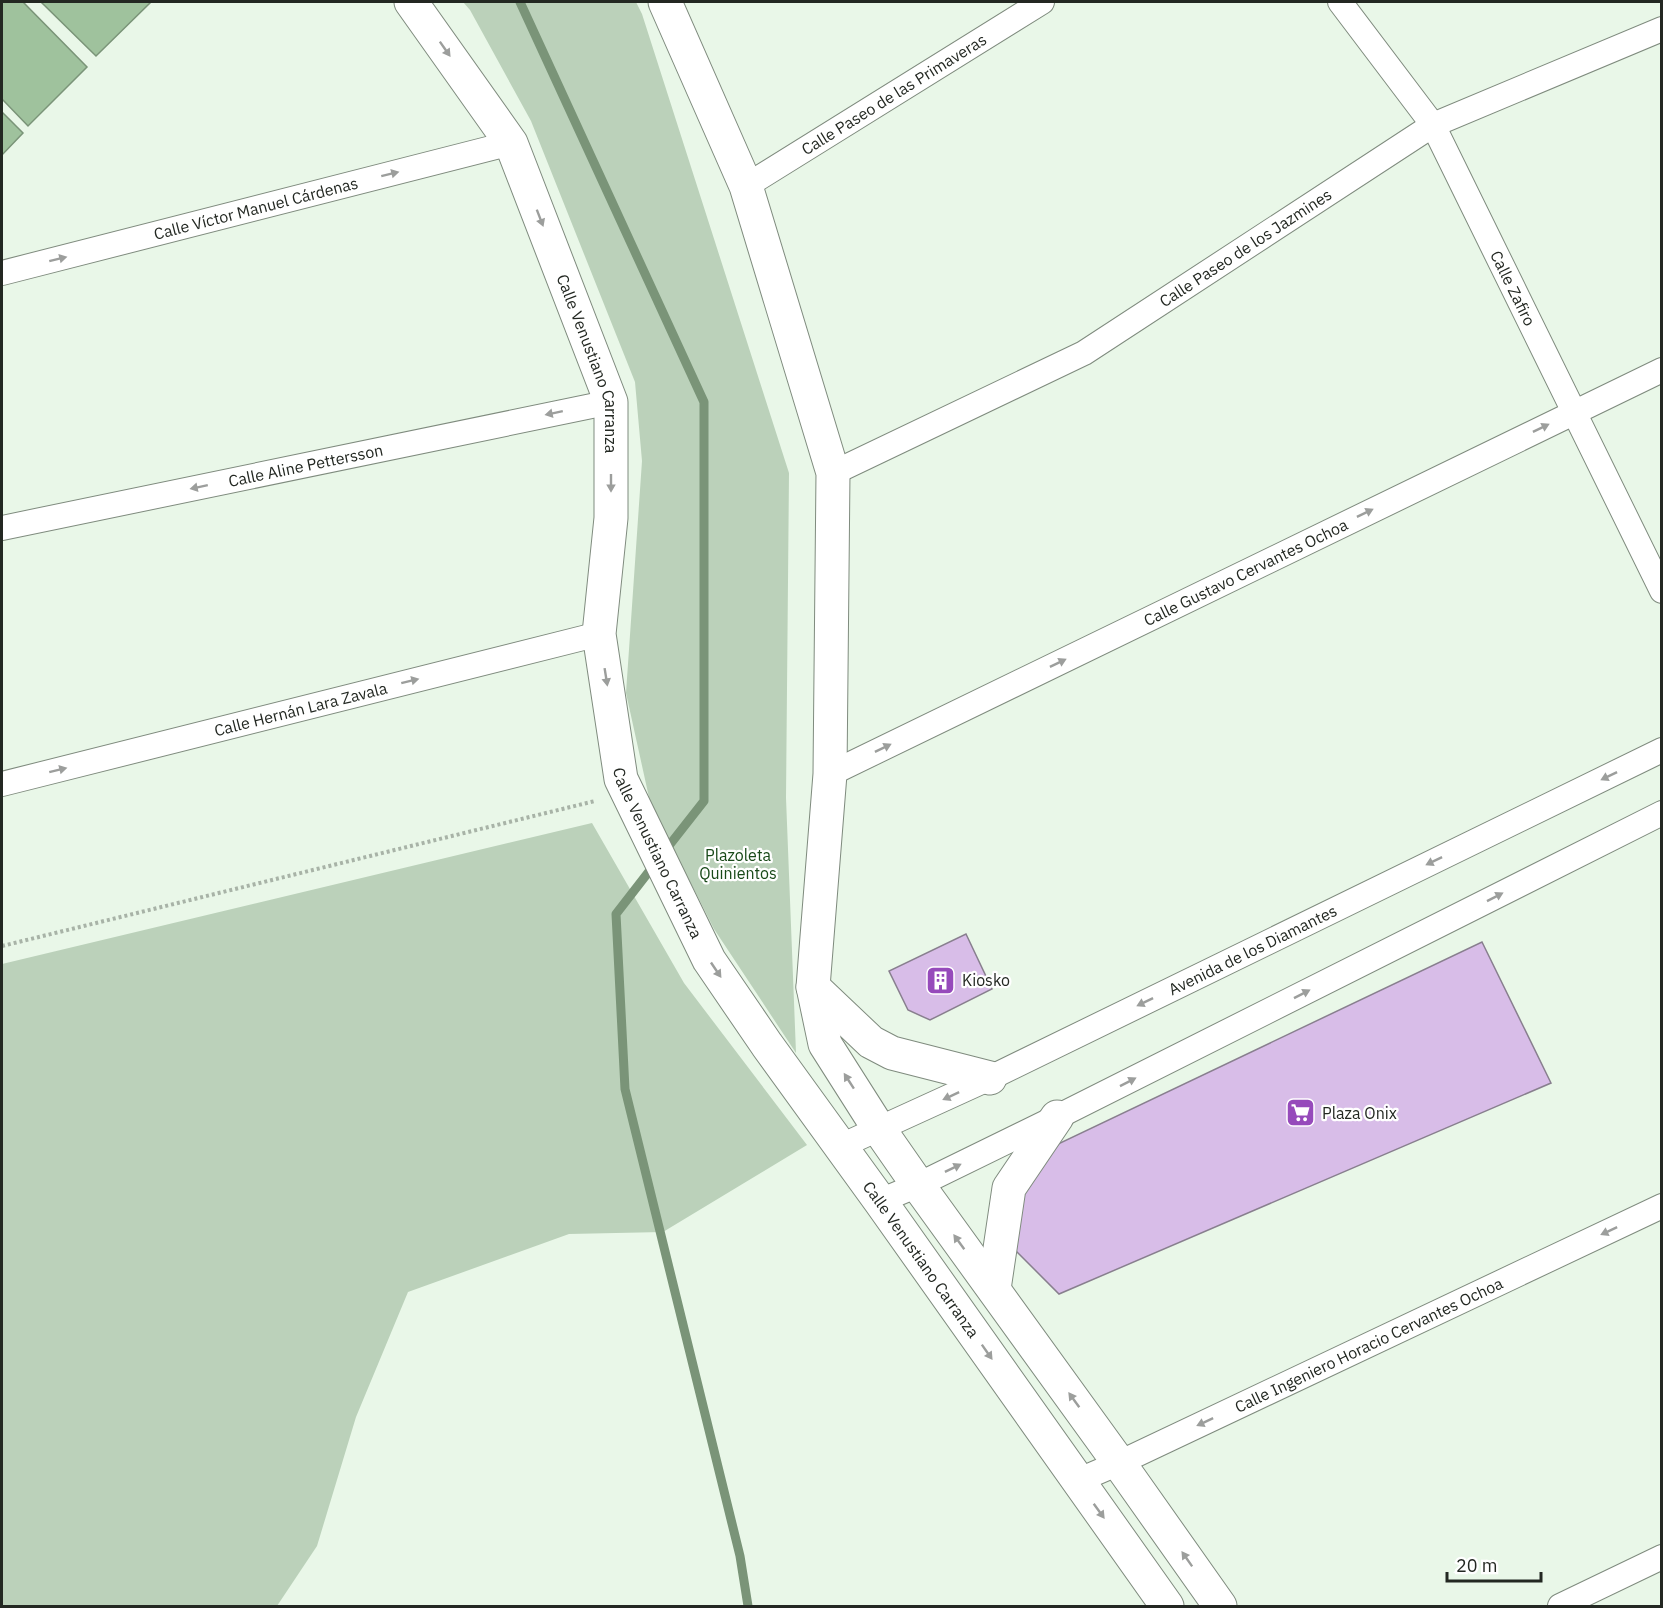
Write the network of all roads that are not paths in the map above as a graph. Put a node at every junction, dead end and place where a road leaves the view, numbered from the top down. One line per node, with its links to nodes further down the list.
1 (411, 2): 7 (street, Calle Venustiano Carranza, one-way to 7)
2 (665, 2): 8 (street)
3 (1042, 2): 8 (street, Calle Paseo de las Primaveras)
4 (1340, 2): 6 (street, Calle Zafiro)
5 (1662, 29): 6 (street, Calle Paseo de los Jazmines)
6 (1433, 125): 12 (street, Calle Zafiro); 13 (street, Calle Paseo de los Jazmines)
7 (511, 143): 9 (street, Calle Víctor Manuel Cárdenas, one-way to 7); 11 (street, Calle Venustiano Carranza, one-way to 11)
8 (746, 186): 13 (street)
9 (2, 273)
10 (1662, 370): 12 (street, Calle Gustavo Cervantes Ochoa)
11 (611, 402): 14 (street, Calle Aline Pettersson, one-way to 14); 16 (street, Calle Venustiano Carranza, one-way to 16)
12 (1574, 412): 15 (street, Calle Zafiro); 18 (street, Calle Gustavo Cervantes Ochoa, one-way to 12)
13 (833, 473): 18 (street)
14 (2, 528)
15 (1662, 591)
16 (599, 634): 19 (street, Calle Hernán Lara Zavala, one-way to 16); 25 (street, Calle Venustiano Carranza, one-way to 25)
17 (1662, 750): 22 (street, Avenida de los Diamantes, one-way to 22)
18 (830, 774): 21 (street)
19 (2, 784)
20 (1662, 813): 23 (street, one-way to 20)
21 (813, 987): 22 (street); 24 (street, one-way to 21)
22 (990, 1077): 24 (street, Avenida de los Diamantes, one-way to 24)
23 (1057, 1117): 26 (street, one-way to 23); 29 (street)
24 (879, 1129): 25 (street, Avenida de los Diamantes); 26 (street)
25 (841, 1146): 27 (street, Calle Venustiano Carranza)
26 (918, 1185): 27 (street); 29 (street, one-way to 26)
27 (880, 1201): 31 (street, Calle Venustiano Carranza, one-way to 31)
28 (1662, 1206): 30 (street, Calle Ingeniero Horacio Cervantes Ochoa, one-way to 30)
29 (994, 1289): 30 (street, one-way to 29)
30 (1119, 1463): 31 (street, Calle Ingeniero Horacio Cervantes Ochoa); 34 (street, one-way to 30)
31 (1077, 1481): 33 (street, Calle Venustiano Carranza, one-way to 33)
32 (1662, 1557): 35 (street)
33 (1167, 1606)
34 (1220, 1606)
35 (1560, 1606)

